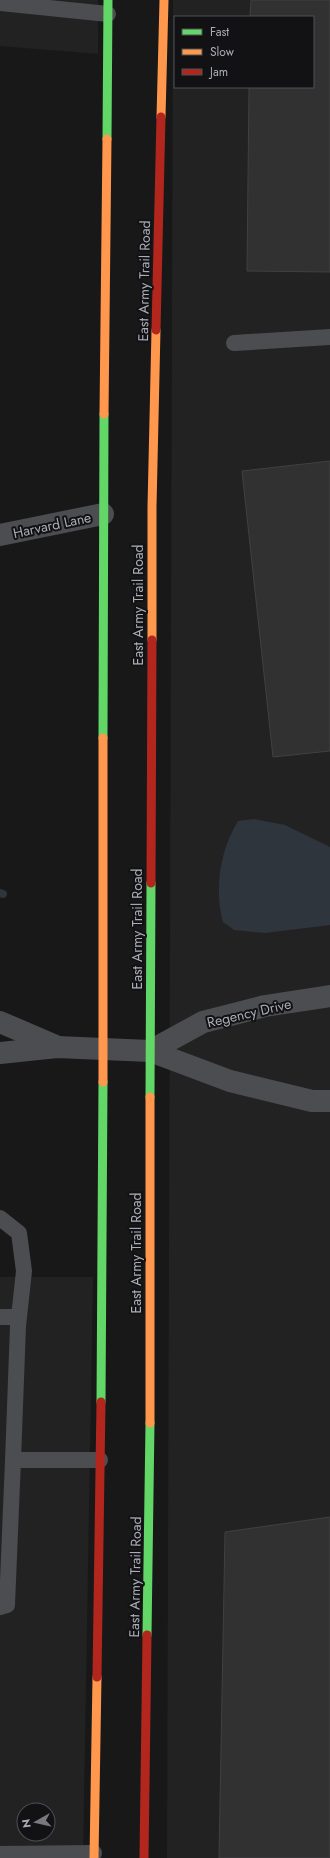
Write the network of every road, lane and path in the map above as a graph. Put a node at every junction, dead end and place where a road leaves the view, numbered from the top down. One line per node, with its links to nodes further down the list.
1 (164, 0): 12 (main road, East Army Trail Road)
2 (0, 3): 3 (lane)
3 (108, 7): 6 (main road)
4 (330, 337): 5 (lane)
5 (234, 343)
6 (103, 514): 7 (street, Harvard Lane); 11 (main road)
7 (0, 535)
8 (330, 996): 12 (street, Regency Drive)
9 (0, 1022): 10 (street)
10 (57, 1047): 11 (street); 13 (street)
11 (103, 1049): 12 (street); 19 (main road)
12 (150, 1051): 14 (street); 23 (main road, East Army Trail Road)
13 (0, 1053)
14 (330, 1101)
15 (0, 1218): 17 (lane)
16 (0, 1317): 17 (lane)
17 (18, 1317): 18 (lane)
18 (13, 1460): 19 (lane); 20 (lane)
19 (100, 1460): 22 (main road)
20 (3, 1606)
21 (0, 1854): 22 (lane)
22 (94, 1855)
23 (144, 1858)

